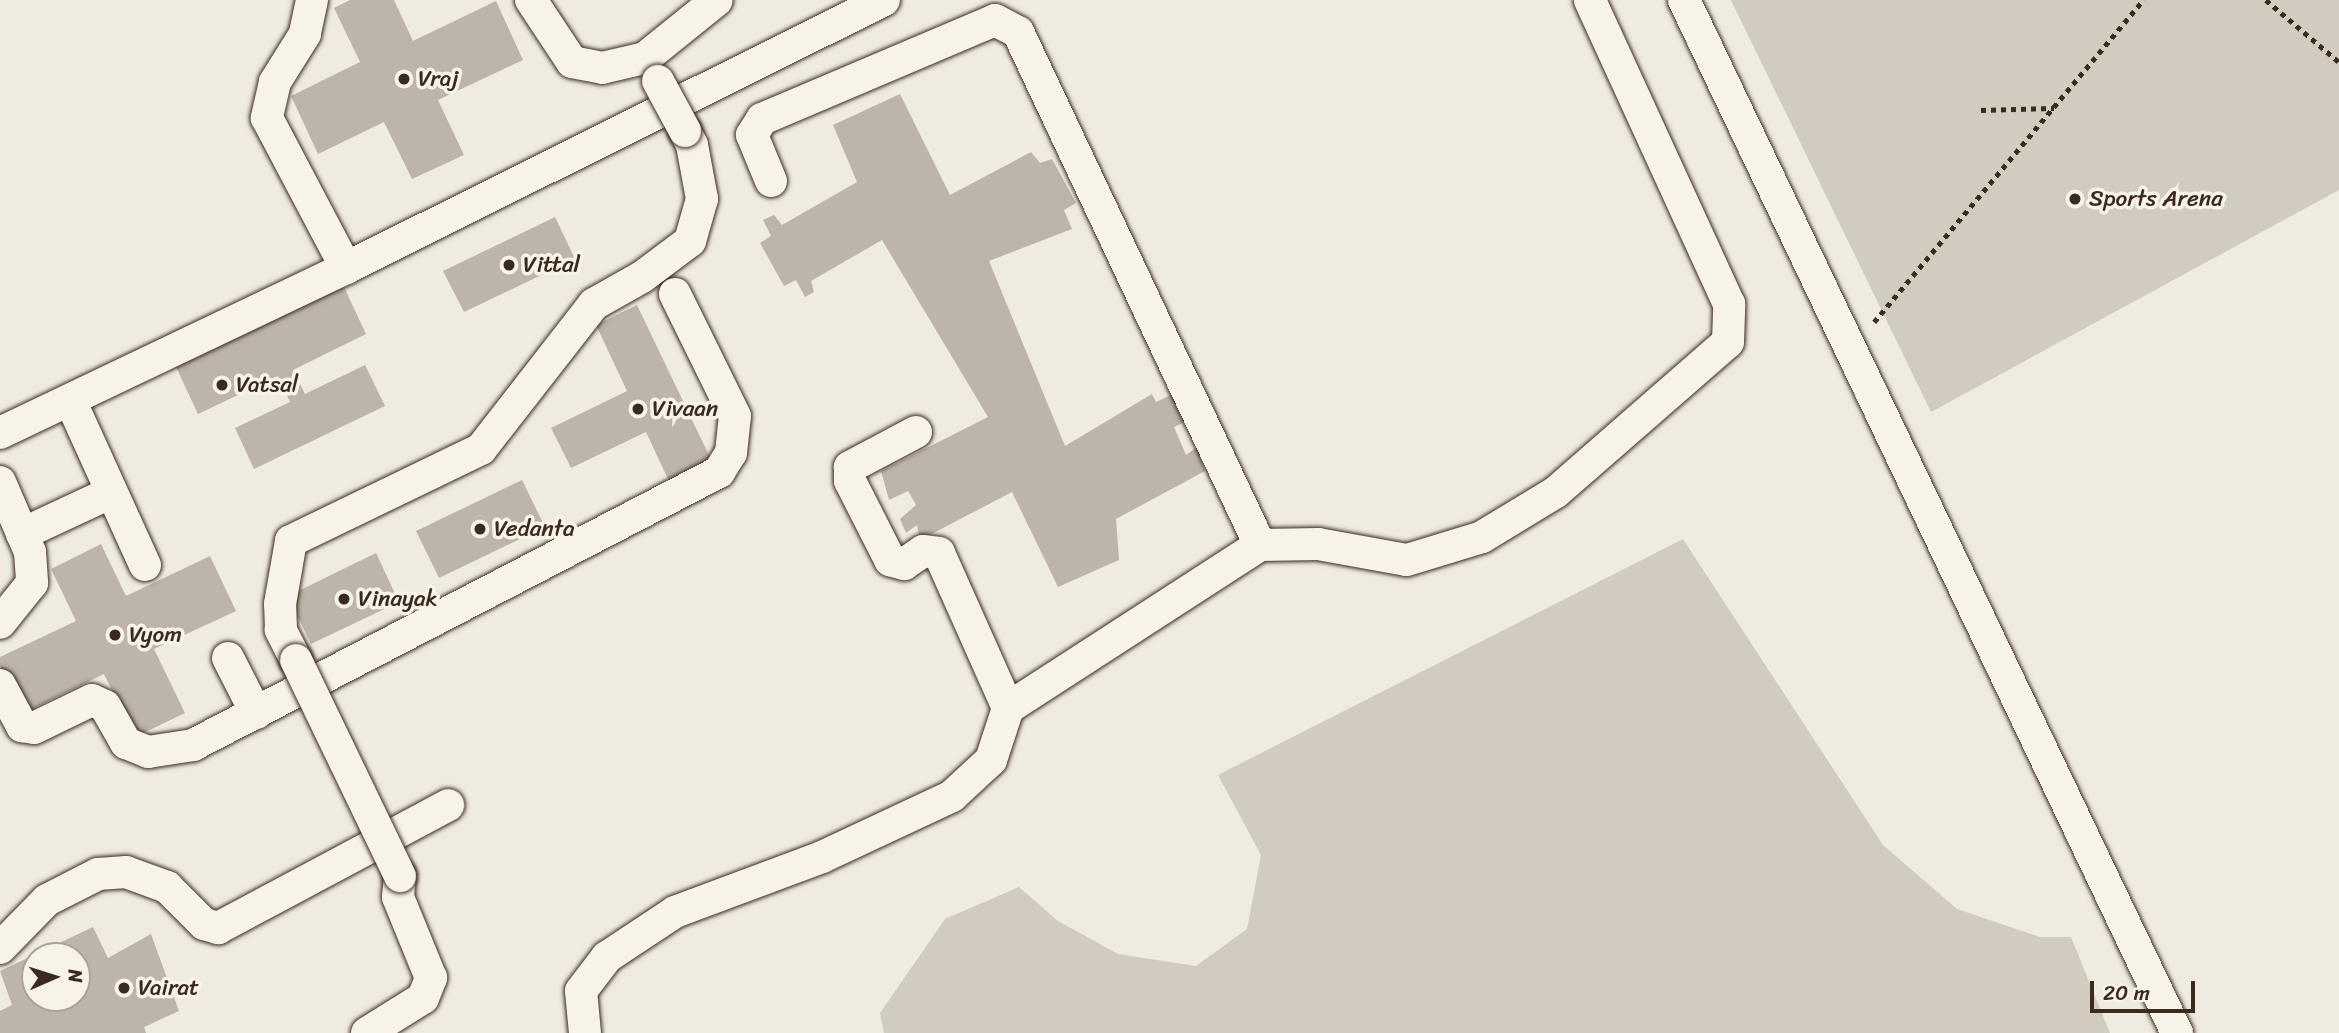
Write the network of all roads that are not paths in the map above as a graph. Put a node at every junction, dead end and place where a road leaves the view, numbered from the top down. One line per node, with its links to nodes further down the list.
1 (312, 0): 11 (street)
2 (531, 0): 9 (street)
3 (717, 0): 9 (street)
4 (884, 0): 11 (street)
5 (1017, 0): 8 (street)
6 (1590, 0): 19 (street)
7 (1684, 0): 30 (street)
8 (1018, 32): 10 (street); 19 (street)
9 (652, 69): 28 (street, bridge)
10 (771, 181)
11 (346, 268): 13 (street)
12 (675, 294): 25 (street)
13 (71, 402): 15 (street); 17 (street)
14 (916, 432): 24 (street)
15 (0, 433)
16 (0, 482): 18 (street)
17 (110, 494): 18 (street); 20 (street)
18 (22, 534): 21 (street)
19 (1259, 545): 24 (street)
20 (145, 565)
21 (0, 623)
22 (228, 658): 25 (street)
23 (0, 685): 25 (street)
24 (1008, 709): 29 (street)
25 (256, 713)
26 (448, 805): 27 (street)
27 (0, 948)
28 (367, 1033)
29 (585, 1033)
30 (2176, 1033)

